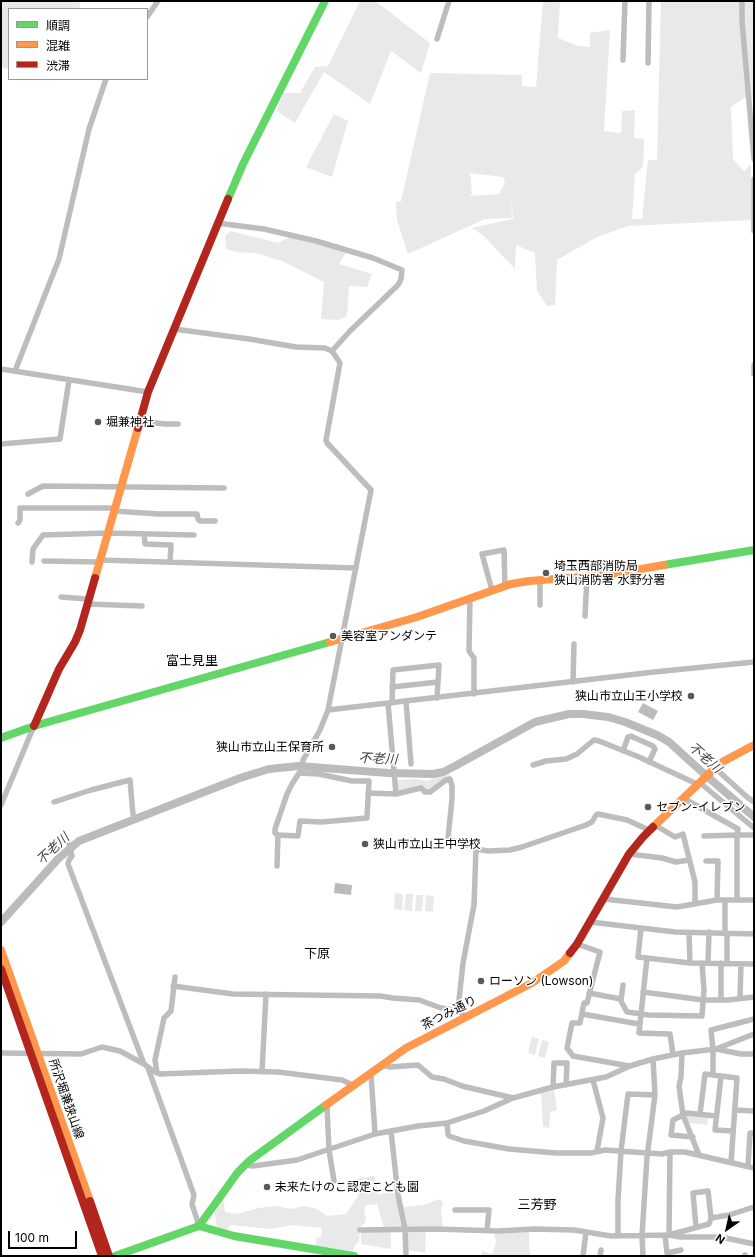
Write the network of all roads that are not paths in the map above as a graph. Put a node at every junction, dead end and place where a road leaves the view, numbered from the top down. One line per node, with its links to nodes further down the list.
1 (158, 1): 7 (street)
2 (325, 1): 14 (street)
3 (449, 1): 8 (street)
4 (625, 1): 9 (street)
5 (649, 1): 10 (street)
6 (742, 1): 12 (street)
7 (148, 16)
8 (437, 39)
9 (622, 60)
10 (648, 63)
11 (106, 80): 20 (street)
12 (754, 159)
13 (754, 179): 15 (street)
14 (217, 222): 16 (street); 17 (street)
15 (754, 231)
16 (174, 329): 17 (street); 23 (street)
17 (332, 351): 41 (street)
18 (754, 365): 21 (street)
19 (1, 369): 20 (street)
20 (15, 371): 22 (street)
21 (754, 374)
22 (69, 380): 23 (street); 26 (street)
23 (148, 392): 24 (street)
24 (140, 421): 25 (street); 27 (street)
25 (178, 424)
26 (1, 444)
27 (121, 487): 28 (street); 29 (street); 30 (street)
28 (224, 488)
29 (28, 494)
30 (114, 509): 31 (street); 32 (street); 33 (street)
31 (215, 521)
32 (18, 523)
33 (108, 534): 34 (street); 38 (street); 39 (street)
34 (144, 534): 35 (street); 40 (street)
35 (194, 535)
36 (754, 550): 42 (street)
37 (44, 561): 38 (street)
38 (100, 561): 40 (street); 48 (street)
39 (32, 562)
40 (170, 562): 41 (street)
41 (356, 568): 52 (street)
42 (587, 577): 43 (street); 51 (street)
43 (540, 581): 44 (street); 49 (street)
44 (505, 586): 45 (street); 45 (street)
45 (492, 590): 47 (street)
46 (61, 596): 48 (street)
47 (470, 598): 52 (street); 58 (street)
48 (88, 602): 50 (street); 63 (street)
49 (540, 605)
50 (142, 606)
51 (585, 616)
52 (342, 639): 62 (street); 63 (street)
53 (574, 644): 56 (street)
54 (754, 662): 56 (street)
55 (438, 682): 57 (street); 57 (street); 59 (street)
56 (573, 682): 58 (street)
57 (392, 686): 61 (street)
58 (474, 694): 59 (street)
59 (437, 698): 60 (street)
60 (406, 701): 61 (street); 68 (street)
61 (390, 703): 62 (street); 74 (street)
62 (328, 710): 71 (street)
63 (34, 726): 64 (street); 78 (street)
64 (1, 738)
65 (754, 745): 70 (street, 茶つみ通り)
66 (623, 751): 67 (street); 67 (street); 69 (street)
67 (649, 762): 72 (street)
68 (411, 764)
69 (533, 766)
70 (715, 768): 72 (street, 茶つみ通り); 77 (street)
71 (302, 773): 73 (street); 82 (street)
72 (699, 782): 75 (street, 茶つみ通り); 81 (street)
73 (368, 793): 74 (street); 82 (street)
74 (396, 794): 87 (street)
75 (683, 798): 80 (street, 茶つみ通り); 83 (street)
76 (54, 802): 79 (street)
77 (754, 802)
78 (1, 805)
79 (133, 814)
80 (652, 827): 87 (street); 88 (street, 茶つみ通り); 89 (street)
81 (754, 828)
82 (278, 835): 91 (street)
83 (737, 835): 84 (street); 85 (street); 95 (street)
84 (754, 835)
85 (704, 836)
86 (69, 844): 140 (street)
87 (476, 849): 125 (street)
88 (630, 854): 89 (street); 92 (street, 茶つみ通り)
89 (689, 860): 97 (street)
90 (706, 861): 93 (street)
91 (277, 866)
92 (604, 899): 97 (street); 98 (street, 茶つみ通り)
93 (717, 900): 94 (street); 97 (street)
94 (725, 900): 95 (street); 102 (street)
95 (737, 900): 96 (street)
96 (754, 900)
97 (695, 904)
98 (590, 922): 99 (street); 104 (street, 茶つみ通り)
99 (641, 928): 101 (street); 106 (street)
100 (709, 932): 101 (street); 102 (street); 109 (street)
101 (689, 933): 107 (street)
102 (726, 933): 103 (street); 110 (street)
103 (754, 934)
104 (577, 944): 118 (street); 128 (street, 茶つみ通り)
105 (1, 950): 134 (street, 所沢堀兼狭山線)
106 (647, 958): 107 (street); 117 (street)
107 (690, 963): 108 (street)
108 (702, 963): 109 (street); 123 (street)
109 (708, 963): 110 (street)
110 (724, 963): 111 (street); 124 (street)
111 (741, 964): 112 (street); 121 (street)
112 (754, 964)
113 (1, 970): 134 (street, 所沢堀兼狭山線)
114 (175, 977): 116 (street)
115 (623, 985): 122 (street)
116 (173, 986): 119 (street); 143 (street)
117 (643, 992): 123 (street); 127 (street)
118 (589, 993): 122 (street); 126 (street)
119 (266, 994): 125 (street); 142 (street)
120 (754, 997): 121 (street)
121 (740, 998): 124 (street)
122 (621, 999): 127 (street)
123 (703, 1000): 124 (street); 127 (street)
124 (721, 1000)
125 (459, 1011): 128 (street)
126 (582, 1014): 130 (street); 141 (street)
127 (640, 1014): 130 (street)
128 (465, 1017): 139 (street, 茶つみ通り)
129 (754, 1019): 132 (street)
130 (639, 1024): 136 (street)
131 (754, 1034): 132 (street)
132 (714, 1049): 135 (street); 137 (street); 145 (street)
133 (1, 1053): 134 (street)
134 (34, 1053): 140 (street); 191 (street, 所沢堀兼狭山線); 192 (street, 所沢堀兼狭山線)
135 (682, 1053): 136 (street); 157 (street)
136 (673, 1054): 138 (street)
137 (754, 1054)
138 (653, 1059): 141 (street); 151 (street)
139 (382, 1065): 144 (street, 茶つみ通り); 152 (street)
140 (146, 1066): 143 (street); 179 (street)
141 (629, 1066): 147 (street)
142 (262, 1072): 143 (street); 149 (street)
143 (157, 1073)
144 (371, 1074): 149 (street, 茶つみ通り); 162 (street)
145 (713, 1075): 146 (street); 156 (street)
146 (721, 1076): 154 (street); 158 (street)
147 (593, 1080): 148 (street); 166 (street)
148 (566, 1085): 150 (street); 150 (street)
149 (355, 1086): 153 (street, 茶つみ通り)
150 (553, 1088): 152 (street)
151 (655, 1095): 167 (street); 169 (street)
152 (513, 1098): 159 (street)
153 (327, 1106): 165 (street); 172 (street, 茶つみ通り)
154 (735, 1110): 155 (street); 161 (street)
155 (754, 1111)
156 (700, 1114): 157 (street); 158 (street)
157 (683, 1115): 164 (street); 164 (street)
158 (716, 1116): 161 (street)
159 (447, 1123): 160 (street); 166 (street)
160 (391, 1130): 162 (street); 181 (street)
161 (733, 1131): 171 (street)
162 (375, 1134): 165 (street)
163 (754, 1134): 173 (street)
164 (693, 1137): 170 (street)
165 (329, 1150): 172 (street); 175 (street)
166 (597, 1151): 167 (street)
167 (621, 1151): 169 (street); 186 (street)
168 (670, 1152): 169 (street); 170 (street); 185 (street)
169 (647, 1153): 187 (street)
170 (699, 1155): 171 (street)
171 (731, 1163): 173 (street)
172 (245, 1166): 179 (street, 茶つみ通り)
173 (748, 1166): 174 (street)
174 (754, 1168)
175 (334, 1181)
176 (754, 1207): 178 (street)
177 (455, 1210): 183 (street)
178 (711, 1218): 180 (street); 180 (street)
179 (199, 1226): 193 (street); 194 (street)
180 (696, 1227): 185 (street)
181 (405, 1229): 182 (street); 183 (street); 195 (street)
182 (360, 1230)
183 (487, 1230): 184 (street)
184 (586, 1232): 186 (street); 196 (street)
185 (667, 1235): 187 (street); 188 (street); 190 (street)
186 (618, 1236): 187 (street)
187 (642, 1236): 198 (street)
188 (754, 1244)
189 (601, 1250): 197 (street)
190 (681, 1250)
191 (102, 1256)
192 (109, 1256)
193 (115, 1256)
194 (354, 1256)
195 (406, 1256)
196 (583, 1256)
197 (600, 1256)
198 (643, 1256)

